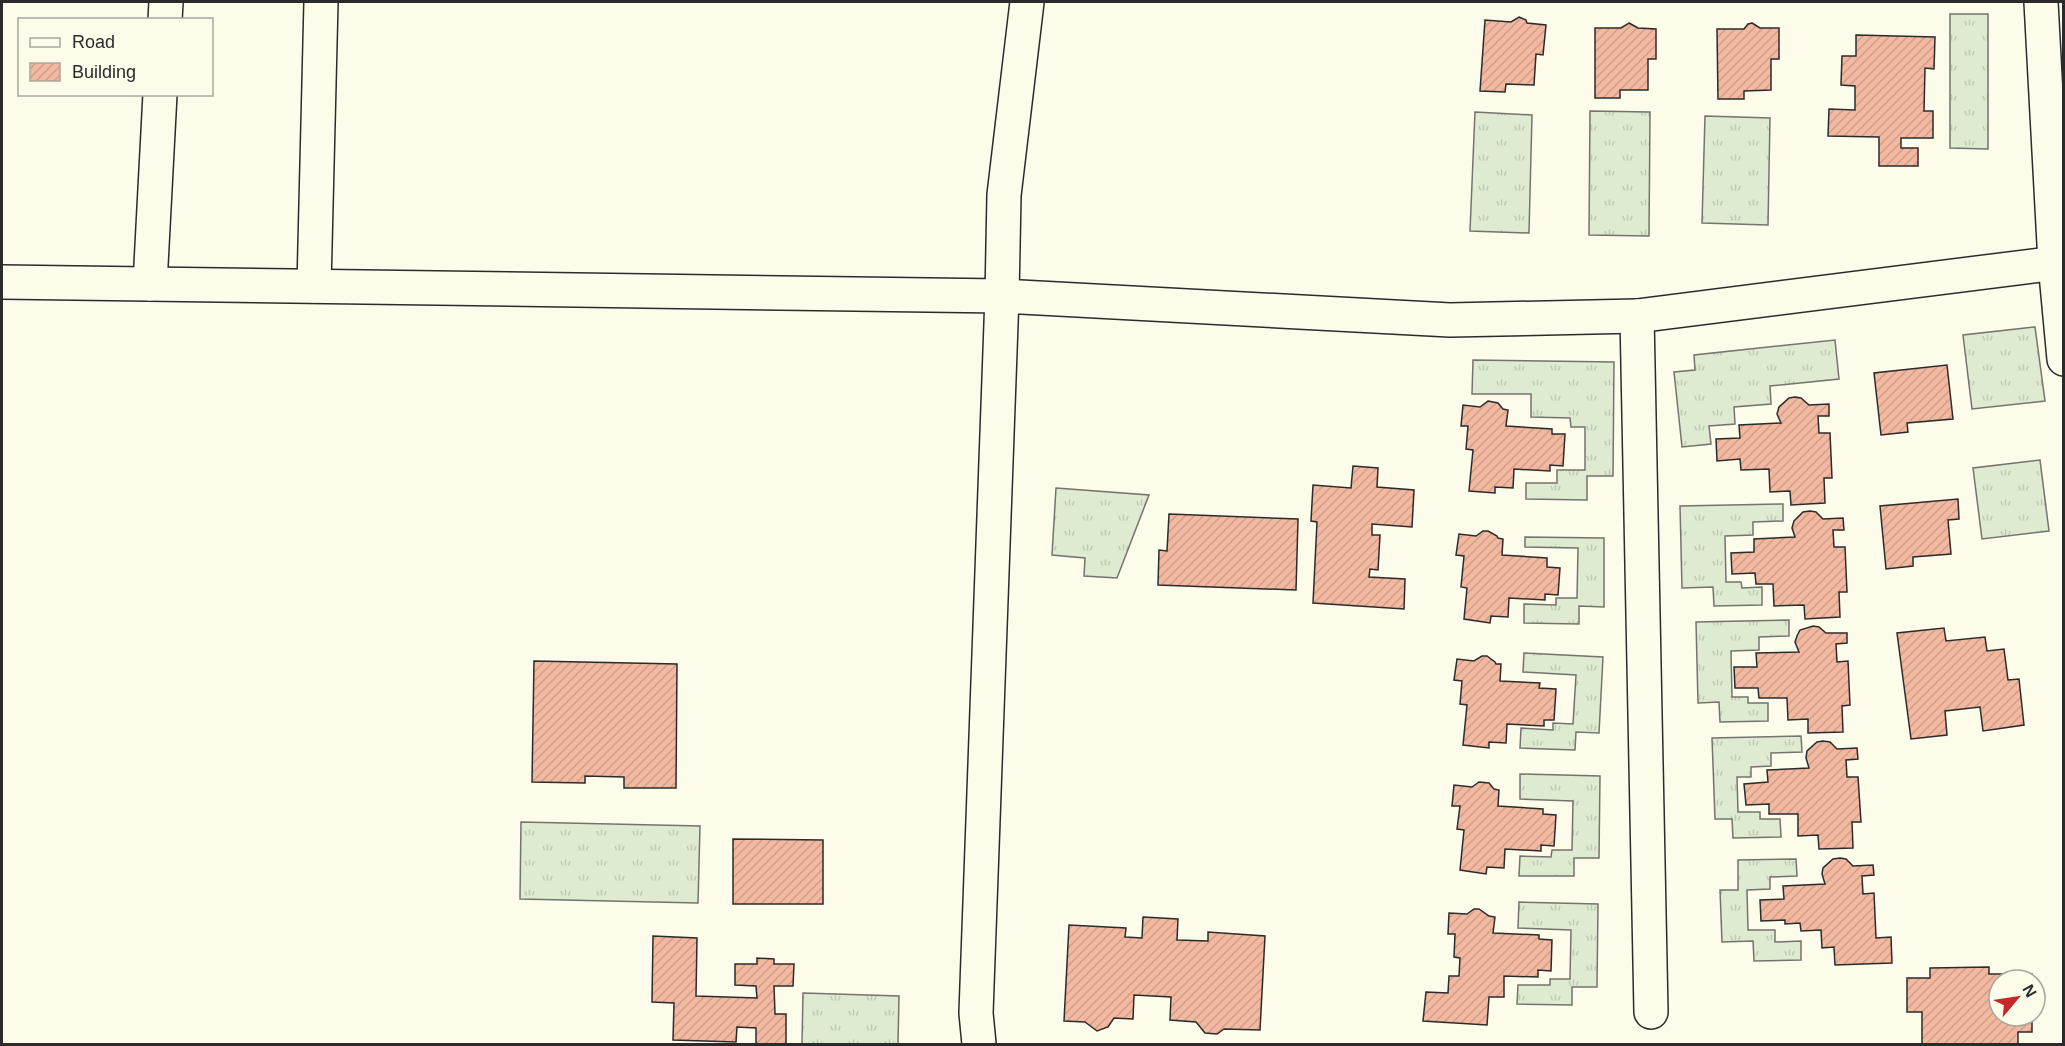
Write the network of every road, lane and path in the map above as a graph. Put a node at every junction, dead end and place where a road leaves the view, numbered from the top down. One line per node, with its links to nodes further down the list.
1 (166, 2): 5 (street)
2 (321, 2): 10 (street)
3 (1027, 2): 11 (street)
4 (2041, 2): 7 (street)
5 (165, 18)
6 (160, 96): 9 (street)
7 (2060, 263): 12 (street); 13 (street)
8 (2, 282): 9 (street)
9 (150, 284): 10 (street)
10 (314, 286): 11 (street)
11 (1002, 296): 12 (street); 15 (street)
12 (1637, 316): 14 (street)
13 (2064, 358)
14 (1651, 1012)
15 (979, 1044)

